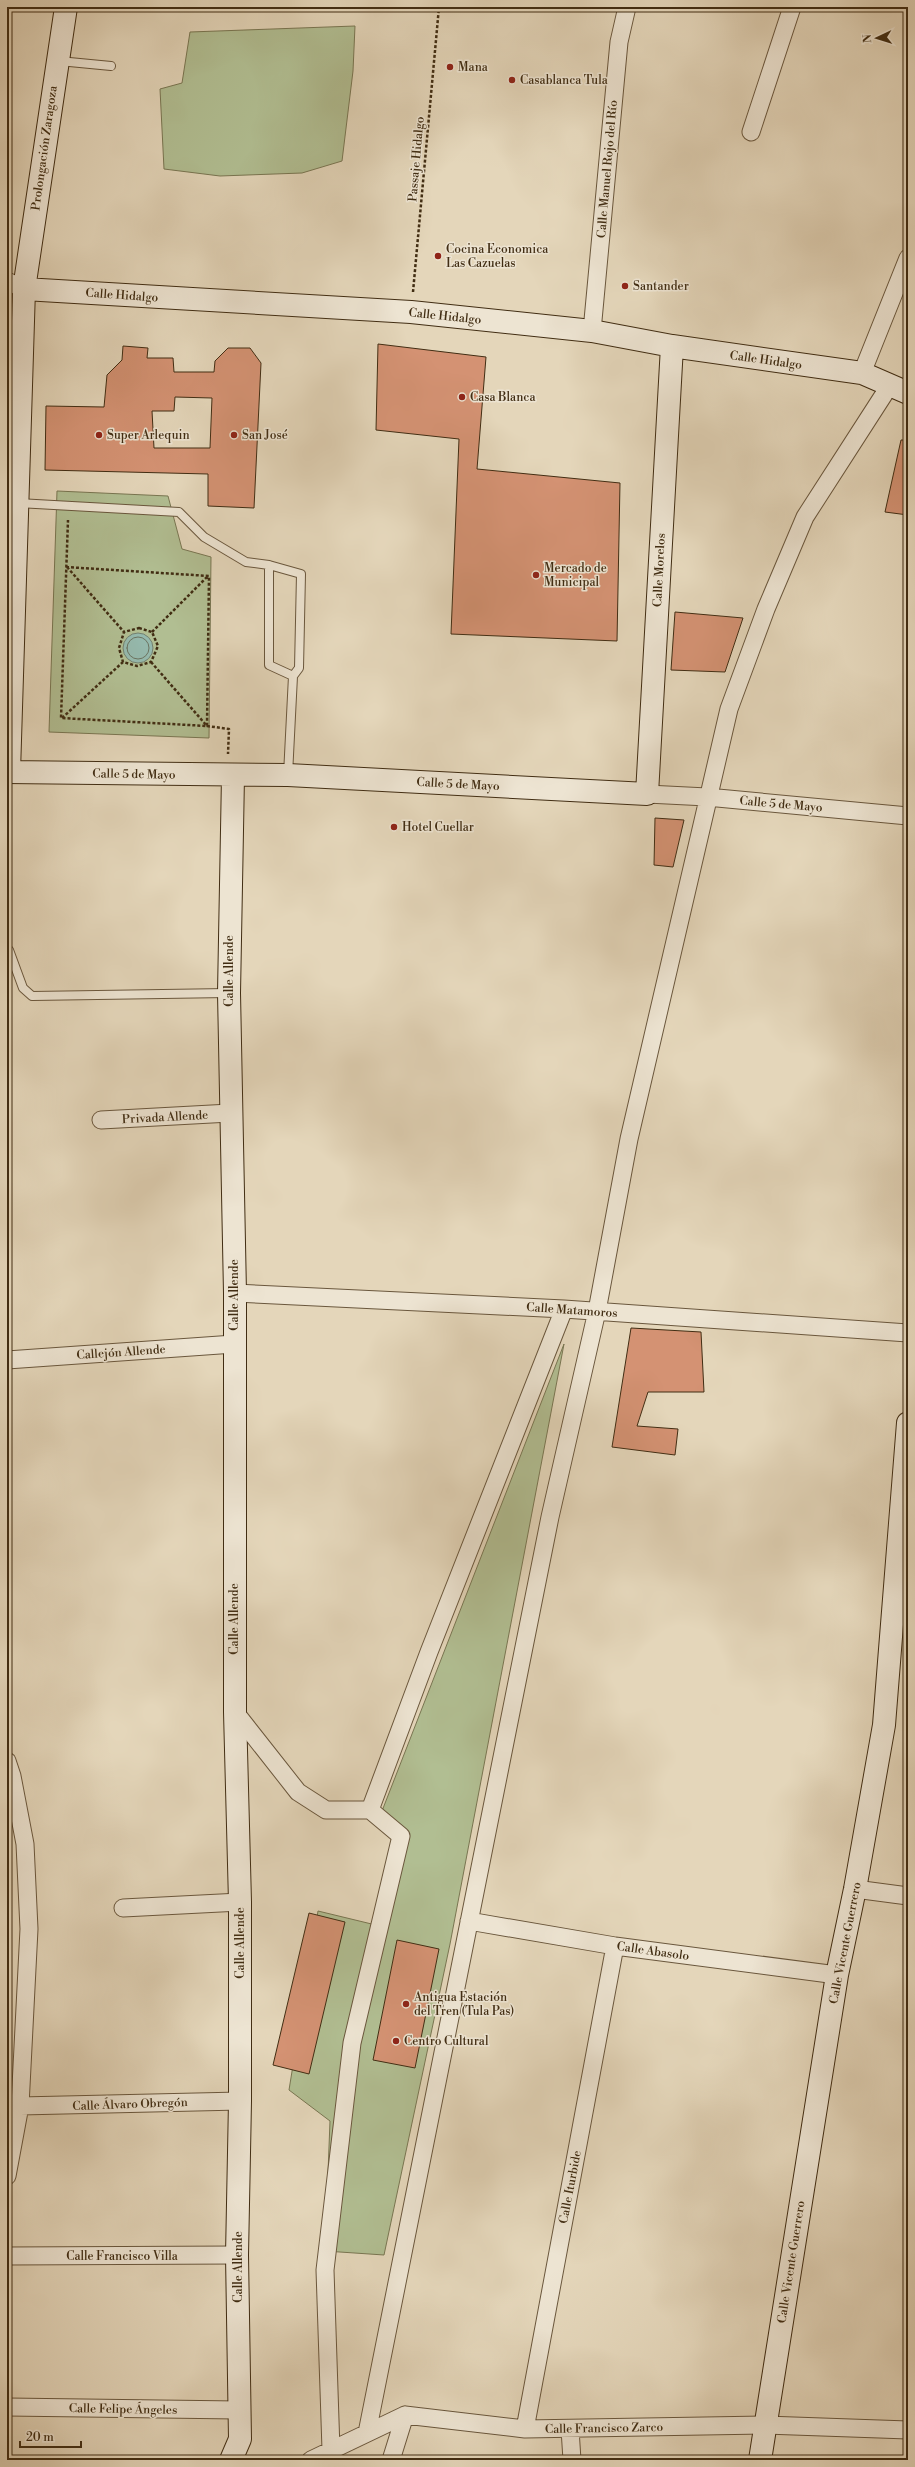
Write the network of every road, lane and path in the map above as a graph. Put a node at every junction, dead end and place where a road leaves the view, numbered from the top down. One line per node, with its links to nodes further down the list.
1 (66, 7): 5 (main road, Prolongación Zaragoza)
2 (439, 7): 10 (path, Passaje Hidalgo)
3 (627, 7): 11 (street, Calle Manuel Rojo del Río)
4 (792, 7): 7 (street)
5 (56, 61): 6 (lane); 9 (main road, Prolongación Zaragoza)
6 (111, 66)
7 (751, 132)
8 (908, 258): 13 (street)
9 (16, 285): 10 (main road, Calle Hidalgo); 15 (main road, Prolongación Zaragoza)
10 (411, 312): 11 (main road, Calle Hidalgo)
11 (592, 332): 12 (main road, Calle Hidalgo)
12 (672, 346): 13 (main road, Calle Hidalgo); 32 (main road, Calle Morelos)
13 (862, 373): 14 (main road, Calle Hidalgo)
14 (902, 388): 33 (street)
15 (14, 497): 17 (lane); 20 (main road, Prolongación Zaragoza)
16 (68, 517): 18 (path)
17 (269, 565): 25 (lane); 25 (lane)
18 (66, 567): 19 (path); 21 (path); 26 (path)
19 (209, 576): 22 (path); 27 (path)
20 (10, 629): 29 (main road, Prolongación Zaragoza)
21 (124, 632): 22 (path); 23 (path)
22 (152, 632): 24 (path)
23 (123, 662): 24 (path); 26 (path)
24 (151, 662): 27 (path)
25 (293, 676): 30 (lane)
26 (61, 718): 27 (path)
27 (207, 726): 28 (path)
28 (229, 729)
29 (8, 772): 31 (main road, Calle 5 de Mayo)
30 (288, 775): 31 (main road, Calle 5 de Mayo); 32 (main road, Calle 5 de Mayo)
31 (233, 776): 36 (main road, Calle Allende)
32 (647, 794): 33 (street, Calle 5 de Mayo)
33 (707, 798): 34 (street, Calle 5 de Mayo); 41 (street)
34 (908, 816)
35 (9, 950): 36 (lane)
36 (229, 993): 37 (main road, Calle Allende)
37 (230, 1113): 38 (street, Privada Allende); 39 (main road, Calle Allende)
38 (100, 1120)
39 (235, 1293): 40 (street, Calle Matamoros); 43 (main road, Calle Allende)
40 (564, 1309): 41 (street, Calle Matamoros); 48 (street)
41 (597, 1311): 42 (street, Calle Matamoros); 53 (street)
42 (908, 1333)
43 (234, 1344): 44 (street, Callejón Allende); 46 (main road, Calle Allende)
44 (7, 1360)
45 (908, 1423): 49 (main road, Calle Vicente Guerrero)
46 (235, 1712): 48 (street); 51 (main road, Calle Allende)
47 (7, 1761): 57 (street)
48 (370, 1810): 69 (street)
49 (855, 1888): 50 (street); 55 (main road, Calle Vicente Guerrero)
50 (908, 1896)
51 (240, 1902): 52 (street); 56 (main road, Calle Allende)
52 (123, 1908)
53 (469, 1921): 54 (street, Calle Abasolo); 68 (street)
54 (615, 1946): 55 (street, Calle Abasolo); 65 (street, Calle Iturbide)
55 (837, 1976): 64 (main road, Calle Vicente Guerrero)
56 (240, 2101): 57 (street, Calle Álvaro Obregón); 59 (main road, Calle Allende)
57 (20, 2106): 58 (street)
58 (7, 2176)
59 (237, 2255): 60 (street, Calle Francisco Villa); 62 (main road, Calle Allende)
60 (7, 2256)
61 (7, 2407): 62 (street, Calle Felipe Ángeles)
62 (238, 2410): 70 (main road, Calle Allende)
63 (405, 2415): 65 (street, Calle Francisco Zarco); 68 (street); 72 (street)
64 (765, 2425): 66 (street, Calle Francisco Zarco); 67 (street, Calle Francisco Zarco); 74 (main road, Calle Vicente Guerrero)
65 (524, 2429): 66 (street, Calle Francisco Zarco)
66 (570, 2429): 73 (street)
67 (908, 2430)
68 (366, 2433): 69 (street)
69 (331, 2450): 71 (street)
70 (231, 2460)
71 (311, 2460)
72 (391, 2460)
73 (572, 2460)
74 (760, 2460)

